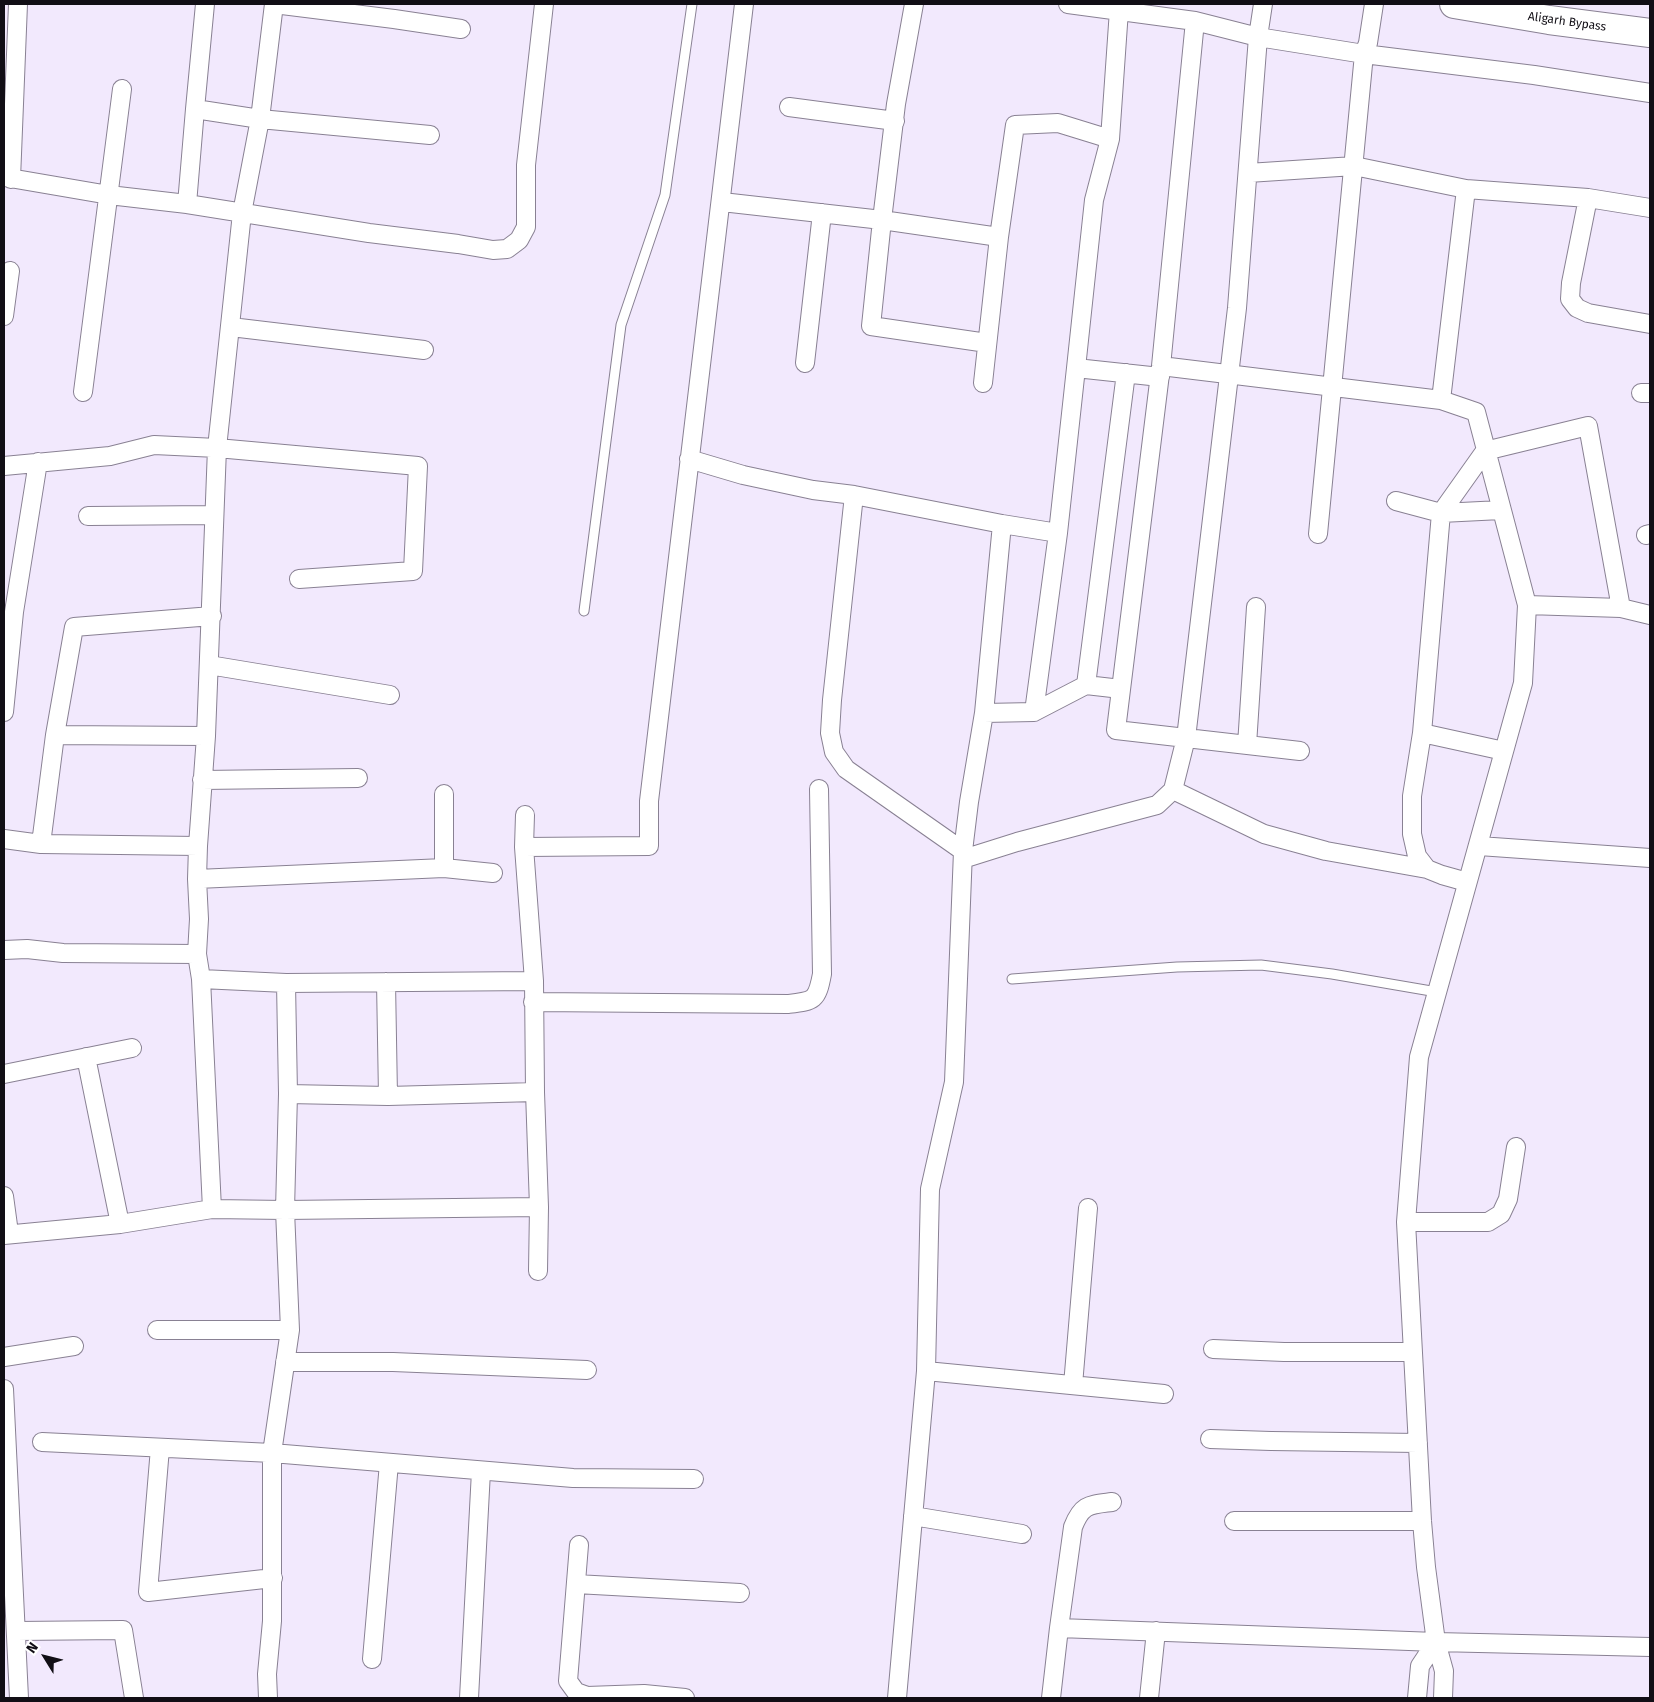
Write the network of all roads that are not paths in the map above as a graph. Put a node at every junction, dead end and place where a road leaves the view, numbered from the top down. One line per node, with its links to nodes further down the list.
1 (18, 4): 28 (street)
2 (205, 4): 21 (street)
3 (274, 4): 14 (street); 22 (street)
4 (544, 4): 35 (street)
5 (692, 4): 72 (lane)
6 (744, 4): 32 (street)
7 (914, 4): 23 (street)
8 (1068, 4): 12 (street)
9 (1264, 4): 15 (street)
10 (1454, 4): 16 (highway, Aligarh Bypass)
11 (1373, 6): 17 (street)
12 (1119, 10): 13 (street); 25 (street)
13 (1195, 21): 15 (street); 47 (street)
14 (461, 29)
15 (1259, 31): 17 (street); 27 (street)
16 (1650, 33)
17 (1366, 49): 19 (street); 26 (street)
18 (122, 89): 30 (street)
19 (1650, 92)
20 (788, 107): 23 (street)
21 (195, 109): 22 (street); 33 (street)
22 (260, 119): 24 (street); 35 (street)
23 (895, 121): 37 (street)
24 (430, 135)
25 (1110, 139): 38 (street); 46 (street)
26 (1354, 166): 27 (street); 29 (street); 51 (street)
27 (1248, 173): 49 (street)
28 (8, 178): 30 (street)
29 (1466, 189): 31 (street); 53 (street)
30 (109, 195): 33 (street); 52 (street)
31 (1588, 198): 34 (street); 41 (street)
32 (722, 202): 36 (street); 56 (street)
33 (187, 204): 35 (street)
34 (1650, 208)
35 (242, 213): 42 (street)
36 (822, 213): 37 (street); 45 (street)
37 (882, 220): 38 (street); 43 (street)
38 (999, 237): 43 (street)
39 (10, 271): 40 (street)
40 (4, 316)
41 (1650, 324)
42 (231, 327): 44 (street); 54 (street)
43 (987, 343): 50 (street)
44 (424, 350)
45 (805, 363)
46 (1076, 368): 48 (street); 66 (street)
47 (1160, 371): 48 (street); 49 (street); 77 (street)
48 (1126, 374): 76 (street)
49 (1228, 374): 51 (street); 85 (street)
50 (983, 383)
51 (1332, 386): 53 (street); 67 (street)
52 (84, 392)
53 (1441, 400): 55 (street)
54 (217, 448): 57 (street); 63 (street); 68 (street)
55 (1485, 451): 61 (street); 62 (street); 71 (street)
56 (689, 459): 59 (street); 99 (street)
57 (38, 462): 58 (street); 79 (street)
58 (4, 466)
59 (854, 496): 65 (street); 100 (street)
60 (1396, 501): 62 (street)
61 (1501, 510): 62 (street); 69 (street)
62 (1442, 513): 82 (street)
63 (214, 515): 64 (street); 74 (street)
64 (88, 516)
65 (1002, 524): 66 (street); 81 (street)
66 (1058, 533): 80 (street)
67 (1318, 534)
68 (298, 579)
69 (1527, 605): 71 (street); 88 (street)
70 (1256, 607): 86 (street)
71 (1621, 608): 73 (street)
72 (584, 611)
73 (1650, 615)
74 (212, 616): 75 (street); 83 (street)
75 (209, 665): 78 (street); 84 (street)
76 (1086, 685): 77 (street); 80 (street)
77 (1121, 689): 85 (street)
78 (390, 695)
79 (4, 712)
80 (1034, 712): 81 (street)
81 (984, 713): 100 (street)
82 (1422, 733): 88 (street); 103 (street)
83 (56, 735): 84 (street); 96 (street)
84 (206, 736): 90 (street)
85 (1186, 738): 86 (street); 92 (street)
86 (1247, 745): 87 (street)
87 (1300, 751)
88 (1504, 751): 98 (street)
89 (358, 778): 90 (street)
90 (202, 780): 97 (street)
91 (819, 789): 115 (street)
92 (1173, 790): 100 (street); 103 (street)
93 (444, 794): 102 (street)
94 (525, 815): 99 (street)
95 (4, 840): 96 (street)
96 (41, 844): 97 (street)
97 (198, 846): 105 (street)
98 (1478, 846): 101 (street); 106 (street)
99 (524, 847): 111 (street)
100 (963, 855): 140 (street)
101 (1650, 858)
102 (444, 868): 104 (street); 105 (street)
103 (1426, 869): 106 (street)
104 (493, 873)
105 (197, 879): 108 (street)
106 (1468, 882): 114 (street)
107 (4, 950): 108 (street)
108 (196, 954): 109 (street)
109 (201, 979): 113 (street); 126 (street)
110 (1012, 980): 114 (lane)
111 (534, 981): 112 (street); 115 (street)
112 (386, 982): 113 (street); 121 (street)
113 (286, 983): 120 (street)
114 (1437, 992): 128 (street)
115 (534, 1002): 119 (street)
116 (132, 1048): 117 (street)
117 (86, 1057): 118 (street); 129 (street)
118 (4, 1074)
119 (535, 1092): 121 (street); 124 (street)
120 (288, 1094): 121 (street); 127 (street)
121 (388, 1096)
122 (1516, 1147): 128 (street)
123 (4, 1196): 130 (street)
124 (540, 1208): 127 (street); 131 (street)
125 (1088, 1208): 141 (street)
126 (212, 1209): 127 (street); 129 (street)
127 (285, 1210): 133 (street)
128 (1406, 1222): 136 (street)
129 (120, 1224): 130 (street)
130 (7, 1234)
131 (538, 1270)
132 (157, 1330): 133 (street)
133 (290, 1330): 138 (street)
134 (74, 1346): 137 (street)
135 (1213, 1349): 136 (street)
136 (1413, 1352): 146 (street)
137 (4, 1357)
138 (285, 1362): 139 (street); 148 (street)
139 (587, 1370)
140 (926, 1371): 141 (street); 154 (street)
141 (1073, 1385): 143 (street)
142 (4, 1389): 152 (street)
143 (1164, 1394)
144 (1210, 1438): 146 (street)
145 (42, 1442): 147 (street)
146 (1418, 1444): 156 (street)
147 (160, 1448): 148 (street); 159 (street)
148 (272, 1453): 149 (street); 159 (street)
149 (389, 1463): 150 (street); 167 (street)
150 (481, 1471): 151 (street); 171 (street)
151 (694, 1479)
152 (6, 1491): 163 (street)
153 (1112, 1502): 162 (street)
154 (913, 1516): 157 (street); 173 (street)
155 (1234, 1521): 156 (street)
156 (1422, 1521): 165 (street)
157 (1022, 1534)
158 (579, 1545): 160 (street)
159 (273, 1578): 170 (street)
160 (576, 1584): 161 (street); 172 (street)
161 (740, 1593)
162 (1060, 1628): 164 (street); 174 (street)
163 (16, 1630): 168 (street); 169 (street)
164 (1156, 1631): 165 (street); 175 (street)
165 (1436, 1642): 166 (street); 176 (street); 177 (street)
166 (1650, 1647)
167 (372, 1659)
168 (19, 1698)
169 (134, 1698)
170 (268, 1698)
171 (469, 1698)
172 (685, 1698)
173 (897, 1698)
174 (1051, 1698)
175 (1149, 1698)
176 (1417, 1698)
177 (1442, 1698)

